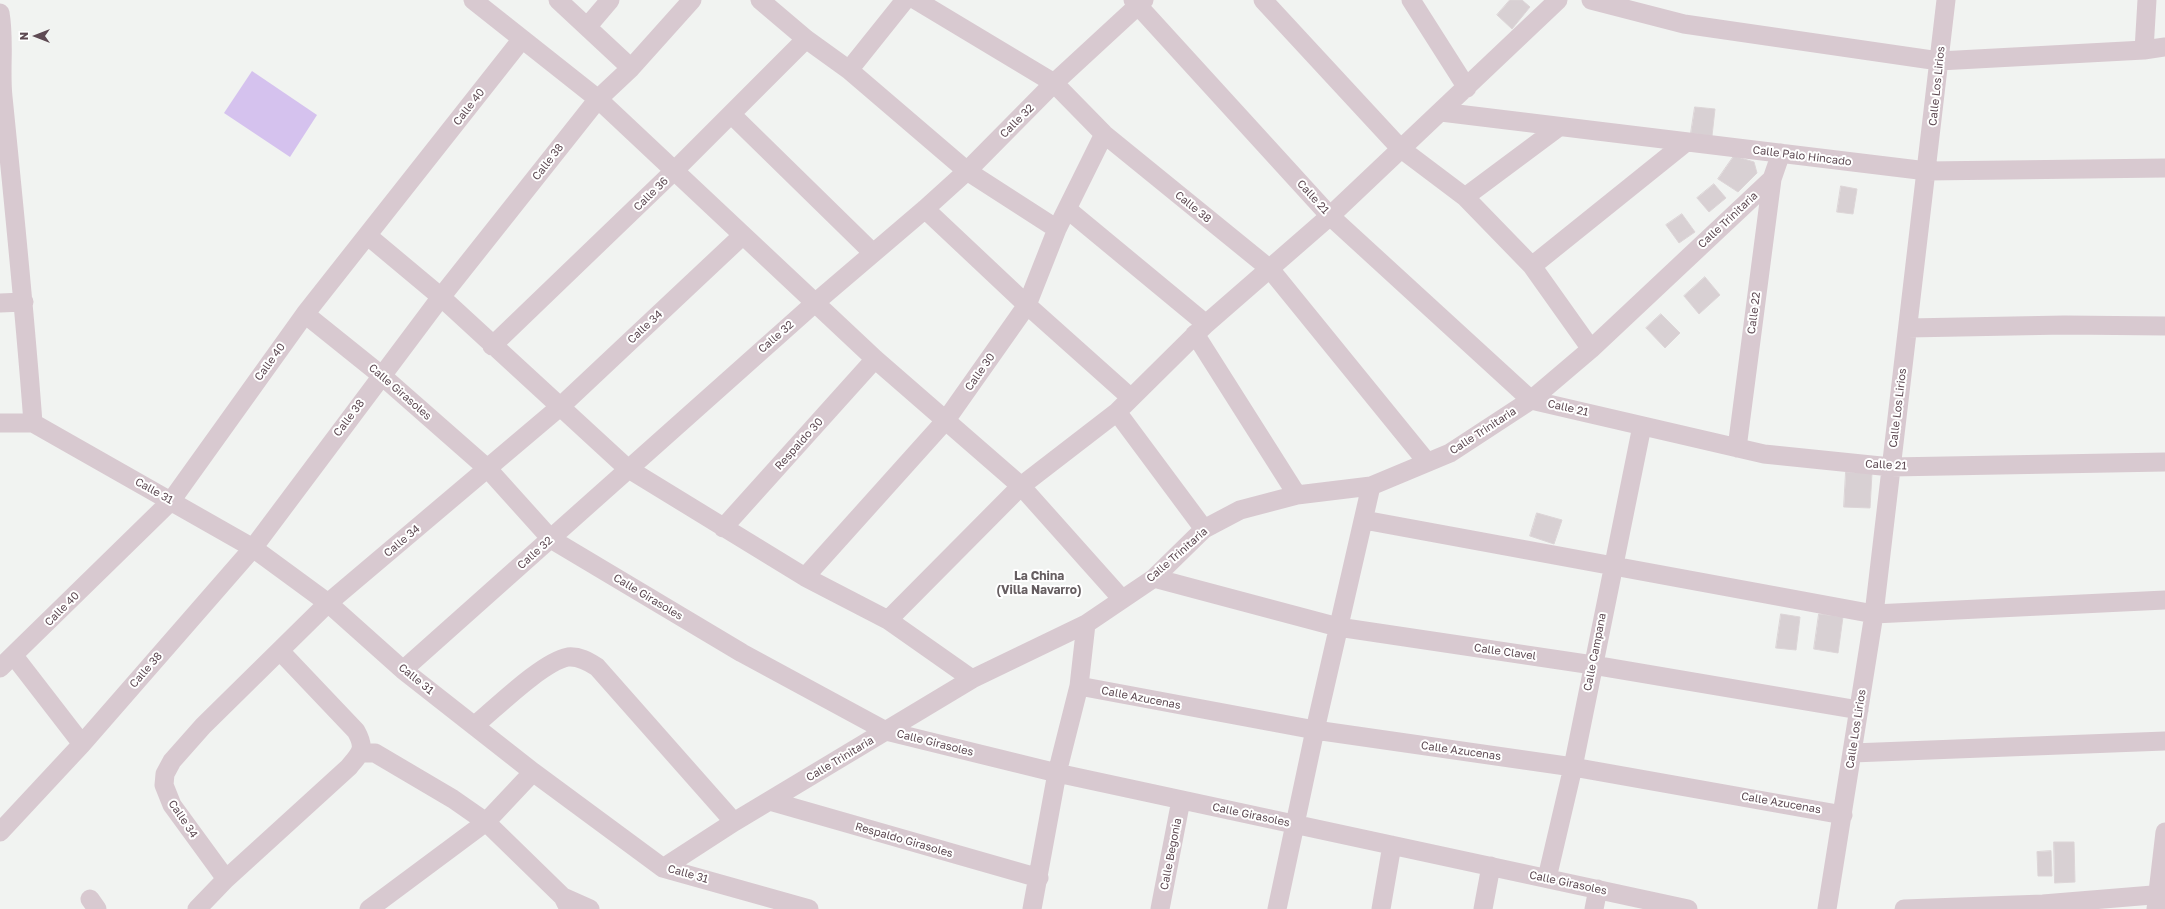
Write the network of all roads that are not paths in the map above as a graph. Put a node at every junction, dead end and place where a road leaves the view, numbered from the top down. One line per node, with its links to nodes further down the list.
1 (473, 0): 17 (street)
2 (558, 0): 16 (street)
3 (610, 0): 16 (street)
4 (692, 0): 22 (street, Calle 38)
5 (760, 0): 18 (street)
6 (905, 0): 23 (street)
7 (916, 0): 25 (street, Calle 38)
8 (1263, 0): 33 (street)
9 (1411, 0): 26 (street)
10 (1558, 0): 26 (street)
11 (1591, 0): 21 (street)
12 (1946, 0): 21 (street, Calle Los Lirios)
13 (2147, 0): 20 (street)
14 (1138, 2): 25 (street, Calle 32); 44 (street, Calle 21)
15 (0, 13): 24 (street)
16 (587, 27): 22 (street)
17 (522, 39): 27 (street); 47 (street, Calle 40)
18 (806, 39): 23 (street); 29 (street, Calle 36)
19 (2165, 47): 20 (street)
20 (2144, 50): 21 (street)
21 (1939, 61): 39 (street, Calle Los Lirios)
22 (630, 68): 27 (street, Calle 38)
23 (849, 70): 38 (street)
24 (0, 73): 37 (street)
25 (1054, 83): 31 (street, Calle 38); 38 (street, Calle 32)
26 (1467, 88): 28 (street)
27 (598, 99): 36 (street); 51 (street, Calle 38)
28 (1441, 112): 30 (street, Calle Palo Hincado); 33 (street)
29 (732, 115): 36 (street, Calle 36); 48 (street)
30 (1559, 127): 32 (street, Calle Palo Hincado); 41 (street)
31 (1104, 134): 43 (street, Calle 30); 50 (street, Calle 38)
32 (1685, 143): 34 (street, Calle Palo Hincado); 49 (street)
33 (1400, 148): 41 (street); 44 (street)
34 (1780, 153): 39 (street, Calle Palo Hincado); 40 (street, Calle Trinitaria)
35 (2165, 168): 39 (street, Calle Palo Hincado)
36 (675, 170): 46 (street); 60 (street, Calle 36)
37 (5, 171): 53 (street)
38 (967, 171): 42 (street, Calle 32); 45 (street)
39 (1927, 171): 58 (street, Calle Los Lirios)
40 (1772, 179): 61 (street, Calle Trinitaria); 72 (street, Calle 22)
41 (1465, 197): 49 (street)
42 (925, 209): 48 (street, Calle 32); 55 (street)
43 (1067, 209): 45 (street, Calle 30); 59 (street)
44 (1330, 216): 50 (street); 65 (street, Calle 21)
45 (1057, 229): 55 (street, Calle 30)
46 (743, 235): 54 (street); 66 (street, Calle 34)
47 (368, 236): 51 (street); 56 (street, Calle 40)
48 (873, 253): 54 (street, Calle 32)
49 (1532, 266): 61 (street)
50 (1270, 269): 59 (street); 73 (street, Calle 38)
51 (441, 298): 60 (street); 63 (street, Calle 38)
52 (0, 302): 53 (street)
53 (24, 302): 70 (street)
54 (816, 302): 62 (street); 76 (street, Calle 32)
55 (1027, 305): 64 (street); 68 (street, Calle 30)
56 (305, 314): 63 (street, Calle Girasoles); 81 (street, Calle 40)
57 (2165, 326): 58 (street)
58 (1908, 328): 75 (street, Calle Los Lirios)
59 (1201, 329): 64 (street); 80 (street)
60 (492, 346): 66 (street)
61 (1591, 349): 65 (street, Calle Trinitaria)
62 (875, 360): 68 (street); 83 (street, Respaldo 30)
63 (381, 375): 77 (street, Calle Girasoles); 86 (street, Calle 38)
64 (1130, 397): 67 (street)
65 (1531, 400): 71 (street, Calle 21); 73 (street, Calle Trinitaria)
66 (561, 406): 76 (street); 77 (street, Calle 34)
67 (1117, 412): 78 (street); 84 (street)
68 (946, 420): 78 (street); 88 (street, Calle 30)
69 (0, 423): 70 (street)
70 (33, 423): 81 (street, Calle 31)
71 (1642, 426): 72 (street, Calle 21); 87 (street, Calle Campana)
72 (1737, 448): 75 (street, Calle 21)
73 (1427, 462): 79 (street, Calle Trinitaria)
74 (2165, 462): 75 (street, Calle 21)
75 (1891, 467): 93 (street, Calle Los Lirios)
76 (627, 468): 83 (street); 85 (street, Calle 32)
77 (488, 469): 85 (street, Calle Girasoles); 92 (street, Calle 34)
78 (1021, 486): 90 (street); 94 (street)
79 (1371, 486): 80 (street, Calle Trinitaria); 82 (street)
80 (1297, 495): 84 (street, Calle Trinitaria)
81 (171, 501): 86 (street, Calle 31); 98 (street, Calle 40)
82 (1364, 520): 87 (street); 96 (street)
83 (723, 528): 88 (street)
84 (1204, 529): 89 (street, Calle Trinitaria)
85 (551, 539): 101 (street, Calle 32); 107 (street, Calle Girasoles)
86 (253, 548): 92 (street, Calle 31); 109 (street, Calle 38)
87 (1613, 565): 93 (street); 99 (street, Calle Campana)
88 (805, 577): 94 (street)
89 (1154, 578): 90 (street, Calle Trinitaria); 96 (street, Calle Clavel)
90 (1121, 598): 95 (street, Calle Trinitaria)
91 (2165, 600): 93 (street)
92 (328, 603): 97 (street, Calle 34); 101 (street, Calle 31)
93 (1874, 614): 104 (street, Calle Los Lirios)
94 (888, 620): 102 (street)
95 (1086, 624): 102 (street, Calle Trinitaria); 103 (street)
96 (1338, 628): 99 (street, Calle Clavel); 106 (street)
97 (280, 651): 110 (street); 128 (street, Calle 34)
98 (14, 656): 100 (street, Calle 40); 109 (street)
99 (1593, 664): 104 (street, Calle Clavel); 112 (street, Calle Campana)
100 (0, 668)
101 (403, 670): 105 (street, Calle 31)
102 (972, 679): 107 (street, Calle Trinitaria)
103 (1079, 686): 106 (street, Calle Azucenas); 114 (street)
104 (1859, 710): 111 (street, Calle Los Lirios)
105 (474, 726): 113 (street, Calle 31); 119 (street)
106 (1315, 730): 112 (street, Calle Azucenas); 120 (street)
107 (886, 731): 114 (street, Calle Girasoles); 116 (street, Calle Trinitaria)
108 (2165, 741): 111 (street)
109 (82, 744): 121 (street, Calle 38)
110 (361, 752): 118 (street); 128 (street)
111 (1852, 753): 117 (street, Calle Los Lirios)
112 (1573, 767): 117 (street, Calle Azucenas); 127 (street, Calle Campana)
113 (533, 772): 118 (street); 125 (street, Calle 31)
114 (1057, 773): 115 (street, Calle Girasoles); 126 (street)
115 (1181, 800): 120 (street, Calle Girasoles); 139 (street, Calle Begonia)
116 (770, 802): 119 (street, Calle Trinitaria); 126 (street, Respaldo Girasoles)
117 (1843, 815): 145 (street, Calle Los Lirios)
118 (486, 822): 131 (street); 135 (street)
119 (734, 822): 125 (street, Calle Trinitaria)
120 (1294, 824): 123 (street, Calle Girasoles); 140 (street)
121 (0, 832)
122 (2165, 832): 130 (street)
123 (1392, 845): 124 (street, Calle Girasoles); 141 (street)
124 (1491, 866): 127 (street, Calle Girasoles); 142 (street)
125 (663, 868): 137 (street, Calle 31)
126 (1039, 878): 138 (street)
127 (1547, 878): 129 (street, Calle Girasoles)
128 (226, 879): 134 (street)
129 (1598, 889): 143 (street); 144 (street, Calle Girasoles)
130 (2160, 899): 132 (street)
131 (566, 903): 136 (street)
132 (2043, 906): 133 (street)
133 (1926, 908): 146 (street)
134 (197, 909)
135 (369, 909)
136 (590, 909)
137 (809, 909)
138 (1032, 909)
139 (1160, 909)
140 (1277, 909)
141 (1381, 909)
142 (1483, 909)
143 (1594, 909)
144 (1688, 909)
145 (1827, 909)
146 (1904, 909)

